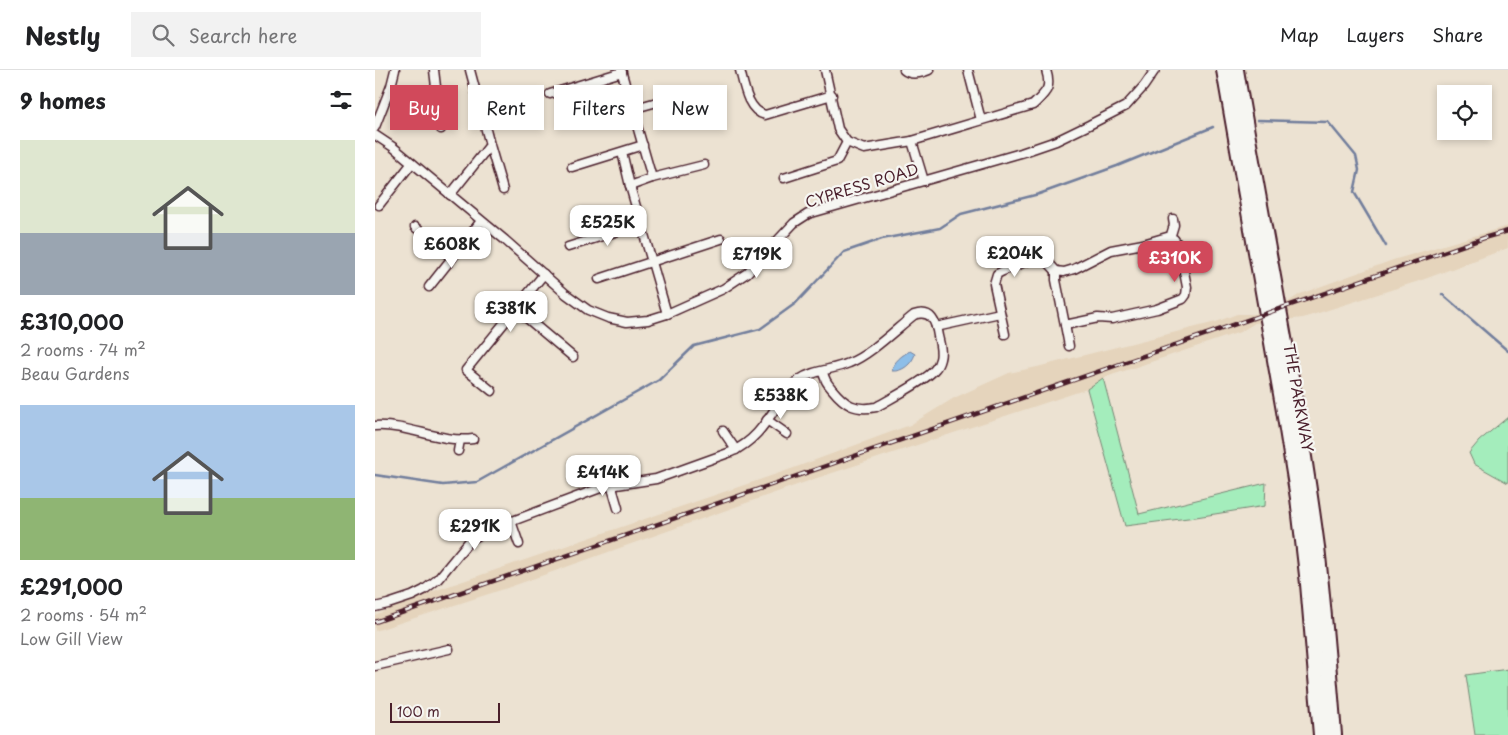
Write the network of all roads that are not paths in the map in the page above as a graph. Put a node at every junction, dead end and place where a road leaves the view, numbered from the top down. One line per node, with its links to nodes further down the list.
1 (395, 70): 19 (street)
2 (434, 70): 14 (street)
3 (470, 70): 24 (street)
4 (740, 70): 17 (street)
5 (825, 70): 17 (street)
6 (904, 70): 7 (street)
7 (929, 70)
8 (969, 70): 18 (street)
9 (1045, 70): 18 (street)
10 (1155, 70): 32 (street, CYPRESS ROAD)
11 (1223, 70): 75 (highway, THE PARKWAY)
12 (1236, 70): 76 (highway, THE PARKWAY)
13 (622, 71): 15 (street); 16 (street)
14 (436, 85)
15 (626, 85)
16 (550, 94)
17 (832, 95): 23 (street)
18 (981, 120): 22 (street)
19 (375, 127)
20 (638, 130): 25 (street)
21 (375, 134): 27 (street, CYPRESS ROAD)
22 (912, 141): 23 (street); 32 (street)
23 (847, 142): 31 (street)
24 (491, 145): 34 (street); 35 (street)
25 (643, 145): 26 (street); 30 (street)
26 (622, 152): 29 (street); 33 (street)
27 (412, 163): 35 (street, CYPRESS ROAD); 36 (street)
28 (704, 164): 30 (street)
29 (572, 167)
30 (652, 178): 33 (street)
31 (784, 178)
32 (924, 182): 52 (street, CYPRESS ROAD)
33 (630, 186): 39 (street)
34 (503, 190)
35 (450, 195): 38 (street, CYPRESS ROAD)
36 (379, 205)
37 (1173, 219): 41 (street)
38 (481, 221): 44 (street); 47 (street, CYPRESS ROAD)
39 (640, 224): 43 (street); 45 (street)
40 (415, 227): 44 (street)
41 (1171, 238): 46 (street); 53 (street)
42 (721, 239): 45 (street)
43 (568, 247)
44 (452, 258): 49 (street)
45 (651, 261): 48 (street); 52 (street)
46 (1056, 271): 51 (street); 53 (street)
47 (544, 274): 50 (street); 52 (street, CYPRESS ROAD)
48 (599, 279)
49 (429, 288)
50 (516, 309): 57 (street); 59 (street)
51 (1000, 313): 54 (street); 55 (street)
52 (667, 314)
53 (1065, 325): 56 (street)
54 (936, 327): 58 (street); 58 (street)
55 (1005, 334)
56 (1069, 346)
57 (573, 357)
58 (823, 371): 60 (street)
59 (492, 390)
60 (767, 420): 63 (street); 66 (street)
61 (375, 426): 65 (street)
62 (723, 431): 66 (street)
63 (787, 434)
64 (473, 439): 65 (street)
65 (460, 440): 67 (street)
66 (736, 450): 68 (street)
67 (458, 451)
68 (613, 485): 69 (street); 70 (street)
69 (618, 508)
70 (511, 521): 71 (street); 72 (street)
71 (519, 544)
72 (375, 606)
73 (449, 649): 74 (street)
74 (375, 666)
75 (1321, 735)
76 (1334, 735)

